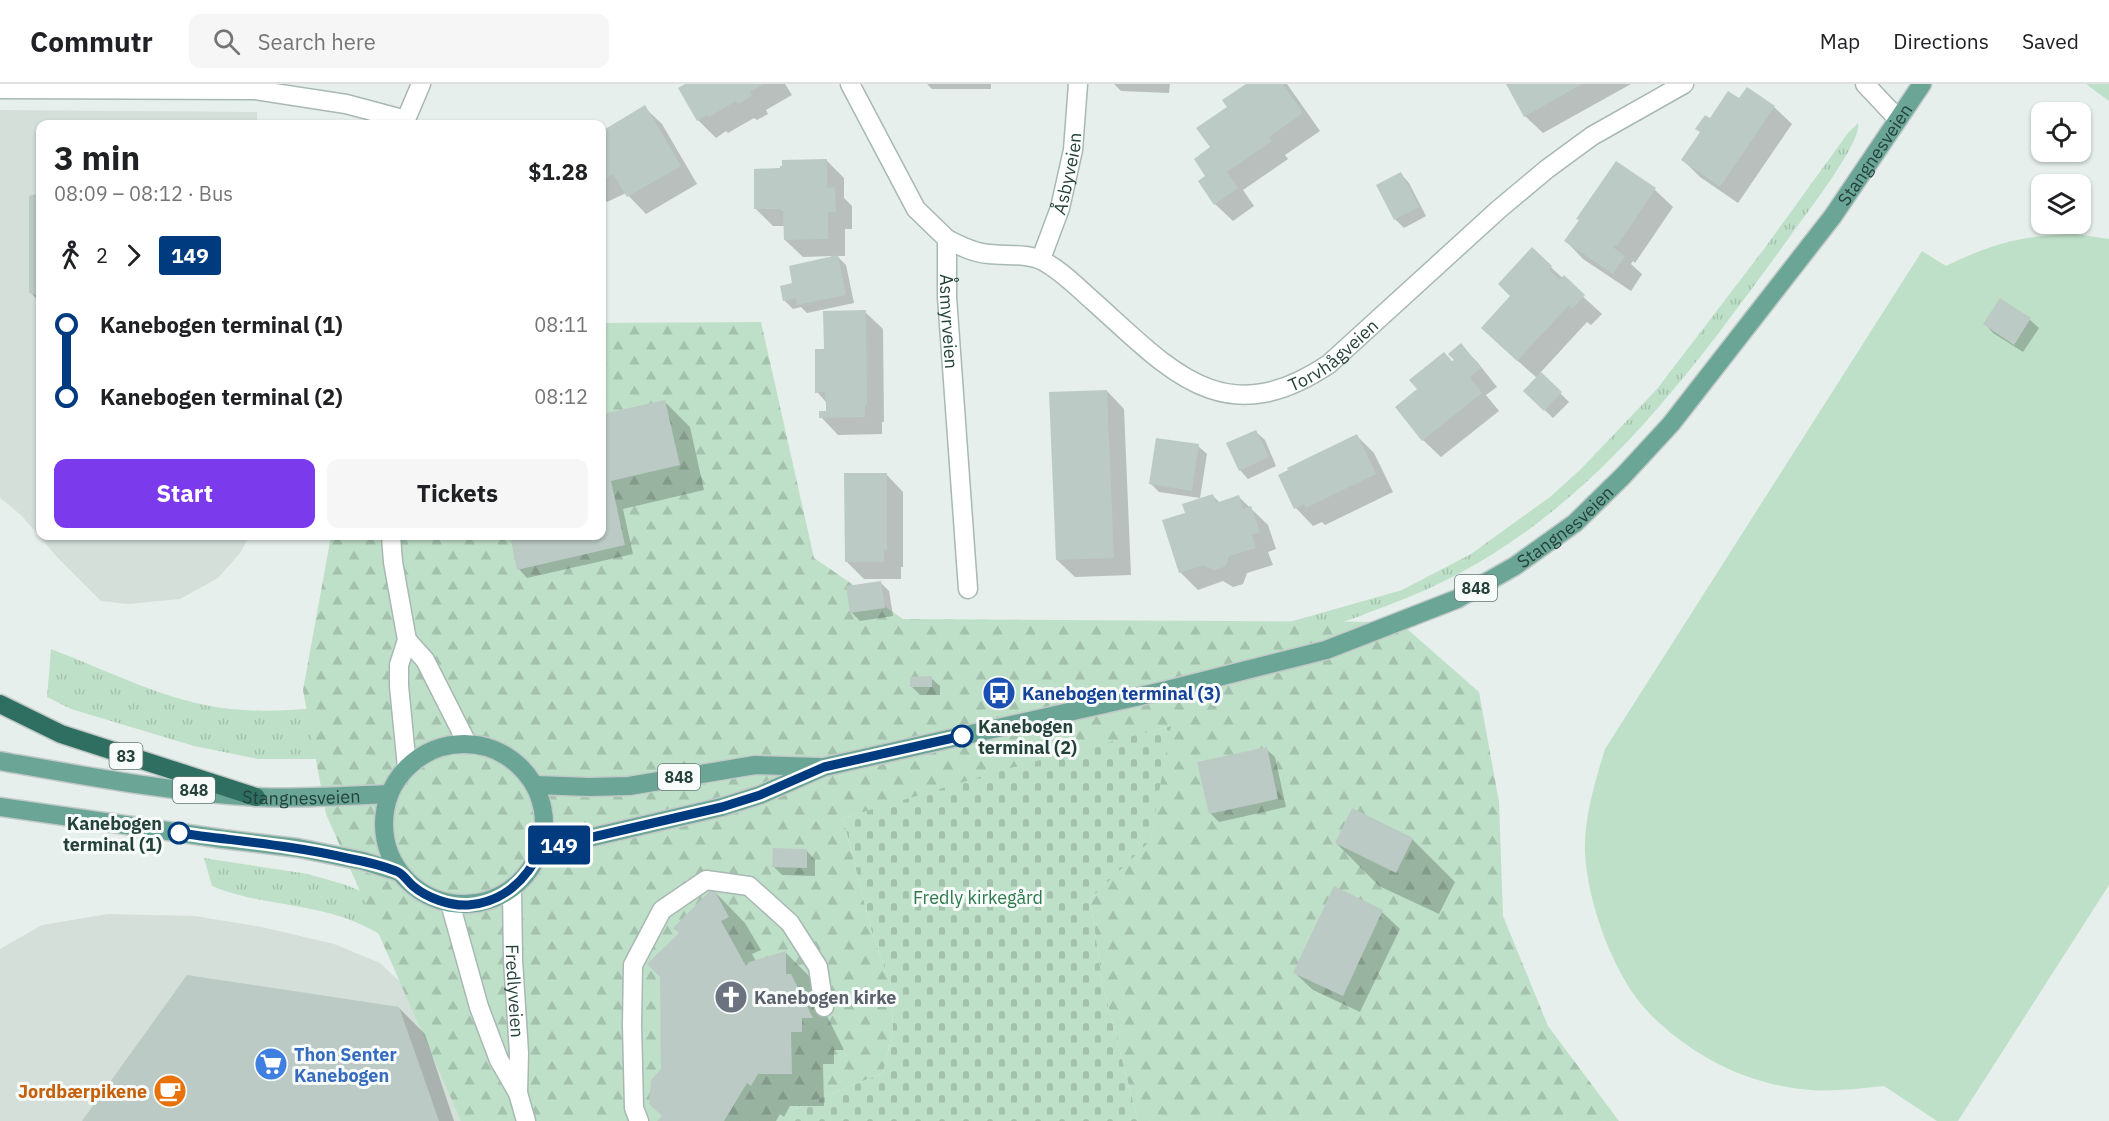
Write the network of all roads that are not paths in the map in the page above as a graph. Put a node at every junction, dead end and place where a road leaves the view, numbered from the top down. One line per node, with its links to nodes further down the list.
1 (421, 84): 10 (street)
2 (850, 84): 11 (street)
3 (1077, 84): 12 (street, Åsbyveien)
4 (1684, 84): 12 (street, Torvhågveien)
5 (1865, 84): 8 (street)
6 (1922, 84): 8 (main road, Stangnesveien / 848)
7 (0, 89): 9 (street)
8 (1898, 119): 20 (main road, Stangnesveien / 848)
9 (398, 120)
10 (406, 120)
11 (946, 239): 12 (street, Torvhågveien); 14 (street, Åsmyrveien)
12 (1041, 259)
13 (391, 540): 15 (street)
14 (968, 589)
15 (407, 640): 17 (street); 19 (street)
16 (0, 704): 23 (highway, 83)
17 (467, 743): 19 (main road, Stangnesveien); 21 (main road, Stangnesveien)
18 (0, 761): 23 (main road, Stangnesveien / 848)
19 (407, 767): 22 (main road, Stangnesveien)
20 (824, 767): 21 (main road, Stangnesveien / 848); 25 (main road, Stangnesveien / 848)
21 (535, 785): 25 (main road, Stangnesveien)
22 (389, 794): 23 (main road, Stangnesveien / 848); 26 (main road, Stangnesveien)
23 (256, 797)
24 (0, 807): 26 (main road, Stangnesveien)
25 (541, 849): 27 (main road, Stangnesveien)
26 (399, 872): 28 (main road, Stangnesveien)
27 (512, 889): 28 (main road, Stangnesveien); 30 (street, Fredlyveien)
28 (450, 903): 30 (street, Fredlyveien)
29 (824, 1007): 32 (street)
30 (518, 1093): 31 (street, Fredlyveien)
31 (526, 1121)
32 (639, 1121)

